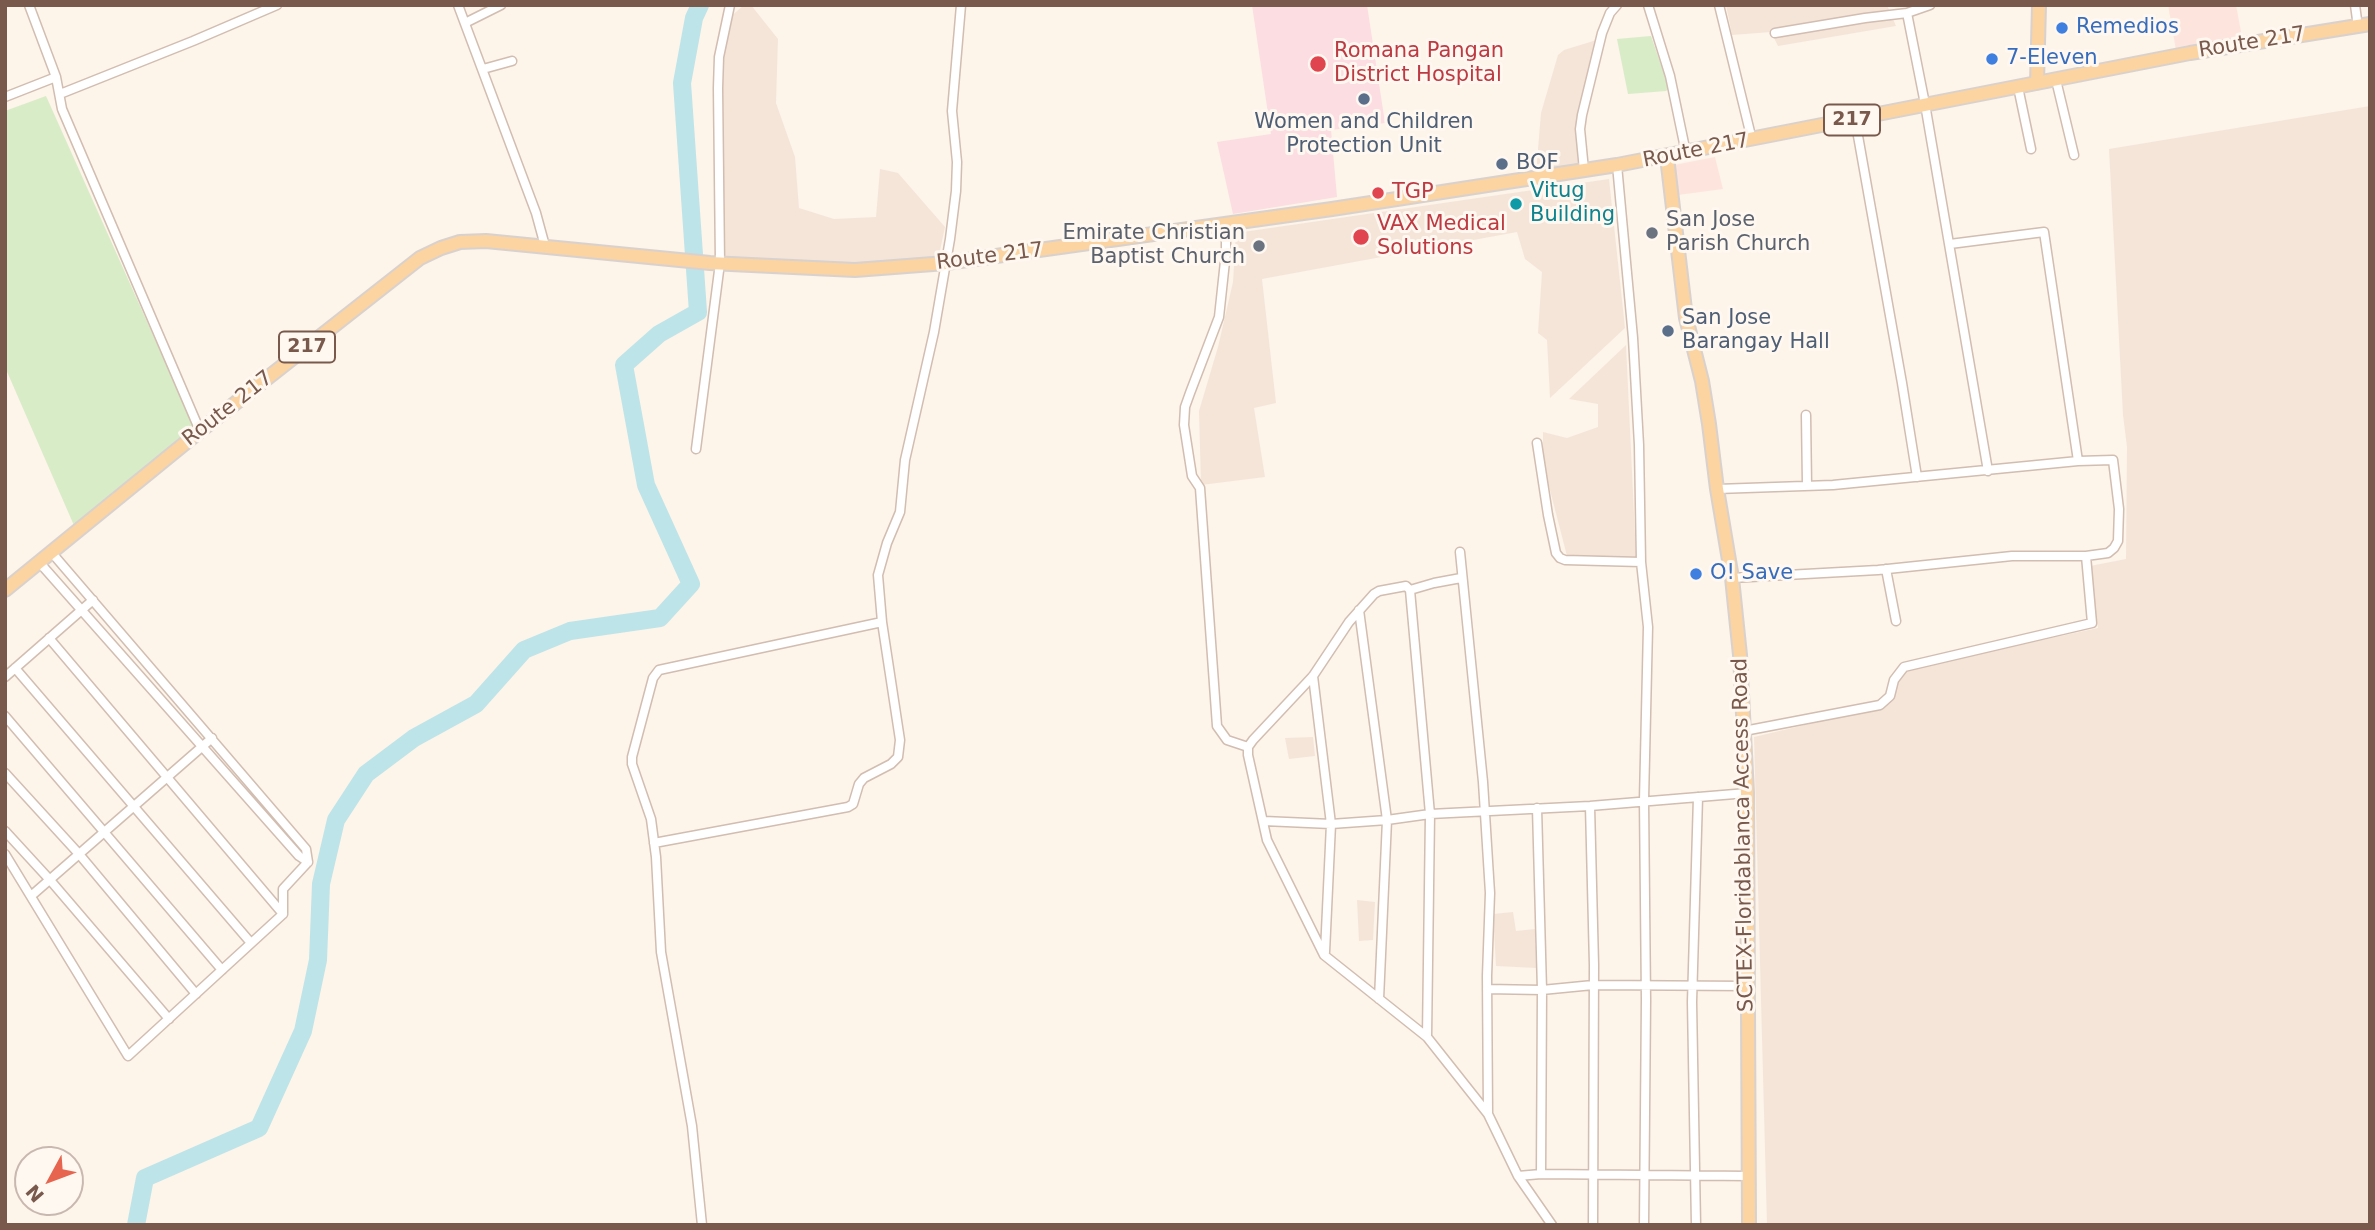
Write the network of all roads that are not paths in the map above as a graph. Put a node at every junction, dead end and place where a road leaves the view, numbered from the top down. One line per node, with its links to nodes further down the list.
1 (29, 5): 19 (street)
2 (277, 5): 23 (street)
3 (458, 5): 14 (street)
4 (500, 5): 14 (street)
5 (730, 5): 37 (street)
6 (961, 5): 38 (street)
7 (1617, 5): 33 (street)
8 (1648, 5): 29 (street)
9 (1719, 5): 27 (street)
10 (1930, 5): 13 (street)
11 (2039, 5): 21 (main road)
12 (2355, 5): 15 (street)
13 (1907, 13): 16 (street); 25 (street)
14 (465, 23): 18 (street)
15 (2364, 26): 20 (main road, Route 217 / 217)
16 (1775, 33)
17 (512, 61): 18 (street)
18 (483, 69): 36 (street)
19 (56, 76): 23 (street); 24 (street)
20 (2056, 80): 21 (main road, Route 217 / 217); 30 (street)
21 (2037, 83): 22 (main road, Route 217 / 217)
22 (2018, 87): 25 (main road, Route 217 / 217); 28 (street)
23 (60, 94): 40 (street)
24 (5, 97)
25 (1925, 104): 26 (main road, Route 217 / 217); 35 (street)
26 (1855, 119): 27 (main road, Route 217 / 217); 45 (street)
27 (1752, 140): 29 (main road, Route 217 / 217)
28 (2031, 149)
29 (1686, 153): 31 (main road, Route 217 / 217)
30 (2074, 155)
31 (1667, 157): 32 (main road, Route 217 / 217); 47 (main road, SCTEX-Floridablanca Access Road)
32 (1617, 165): 33 (main road, Route 217 / 217); 52 (street)
33 (1584, 170): 34 (main road, Route 217 / 217)
34 (1226, 224): 38 (main road, Route 217 / 217); 71 (street)
35 (1950, 244): 43 (street); 44 (street)
36 (545, 246): 37 (main road, Route 217 / 217); 40 (main road, Route 217 / 217)
37 (715, 263): 38 (main road, Route 217 / 217); 42 (street)
38 (946, 263): 62 (street)
39 (1806, 415): 46 (street)
40 (200, 431): 49 (main road, Route 217 / 217)
41 (1537, 443): 52 (street)
42 (696, 449)
43 (2078, 461): 44 (street); 50 (street)
44 (1988, 471): 45 (street)
45 (1917, 477): 46 (street)
46 (1807, 485): 47 (street)
47 (1717, 489): 55 (main road, SCTEX-Floridablanca Access Road)
48 (1460, 551): 54 (street)
49 (52, 553): 51 (main road, Route 217 / 217); 58 (street)
50 (2086, 556): 53 (street); 68 (street)
51 (40, 562): 56 (main road, Route 217 / 217); 59 (street)
52 (1641, 562): 76 (street)
53 (1886, 569): 55 (street); 61 (street)
54 (1461, 578): 57 (street); 80 (street)
55 (1732, 578): 68 (main road, SCTEX-Floridablanca Access Road)
56 (5, 590)
57 (1410, 590): 60 (street); 81 (street)
58 (93, 600): 59 (street); 69 (street)
59 (82, 609): 63 (street); 70 (street)
60 (1359, 610): 65 (street); 82 (street)
61 (1896, 621)
62 (882, 622): 87 (street); 87 (street)
63 (49, 638): 64 (street); 73 (street)
64 (15, 668): 66 (street); 77 (street)
65 (1313, 676): 71 (street); 84 (street)
66 (5, 677)
67 (5, 716): 86 (street)
68 (1744, 731): 74 (main road, SCTEX-Floridablanca Access Road)
69 (212, 738): 70 (street); 90 (street)
70 (203, 746): 73 (street); 90 (street)
71 (1248, 747): 83 (street)
72 (5, 773): 89 (street)
73 (167, 777): 77 (street); 93 (street)
74 (1747, 793): 75 (street); 100 (main road, SCTEX-Floridablanca Access Road)
75 (1698, 797): 76 (street); 99 (street)
76 (1644, 800): 78 (street); 98 (street)
77 (134, 806): 86 (street); 94 (street)
78 (1590, 806): 79 (street); 97 (street)
79 (1537, 808): 80 (street); 102 (street)
80 (1484, 811): 81 (street); 101 (street)
81 (1430, 814): 82 (street); 106 (street)
82 (1387, 820): 84 (street); 104 (street)
83 (1264, 821): 84 (street); 95 (street)
84 (1331, 824): 95 (street)
85 (5, 831): 91 (street)
86 (105, 831): 89 (street); 96 (street)
87 (654, 843): 114 (street)
88 (5, 854): 92 (street)
89 (79, 855): 91 (street); 103 (street)
90 (308, 862): 93 (street)
91 (50, 880): 92 (street); 105 (street)
92 (31, 896): 105 (street)
93 (283, 914): 94 (street)
94 (251, 943): 96 (street)
95 (1324, 955): 104 (street)
96 (222, 970): 103 (street)
97 (1593, 985): 98 (street); 102 (street); 110 (street)
98 (1646, 986): 99 (street); 111 (street)
99 (1692, 986): 100 (street); 112 (street)
100 (1748, 986): 113 (main road, SCTEX-Floridablanca Access Road)
101 (1487, 989): 102 (street); 107 (street)
102 (1542, 990): 108 (street)
103 (196, 994): 105 (street)
104 (1379, 999): 106 (street)
105 (169, 1020)
106 (1427, 1037): 107 (street)
107 (1488, 1114): 109 (street)
108 (1541, 1174): 109 (street); 110 (street)
109 (1518, 1176): 115 (street)
110 (1593, 1176): 111 (street); 116 (street)
111 (1644, 1177): 112 (street); 117 (street)
112 (1696, 1177): 113 (street); 118 (street)
113 (1749, 1177): 119 (main road, SCTEX-Floridablanca Access Road)
114 (702, 1225)
115 (1552, 1225)
116 (1592, 1225)
117 (1644, 1225)
118 (1696, 1225)
119 (1749, 1225)

